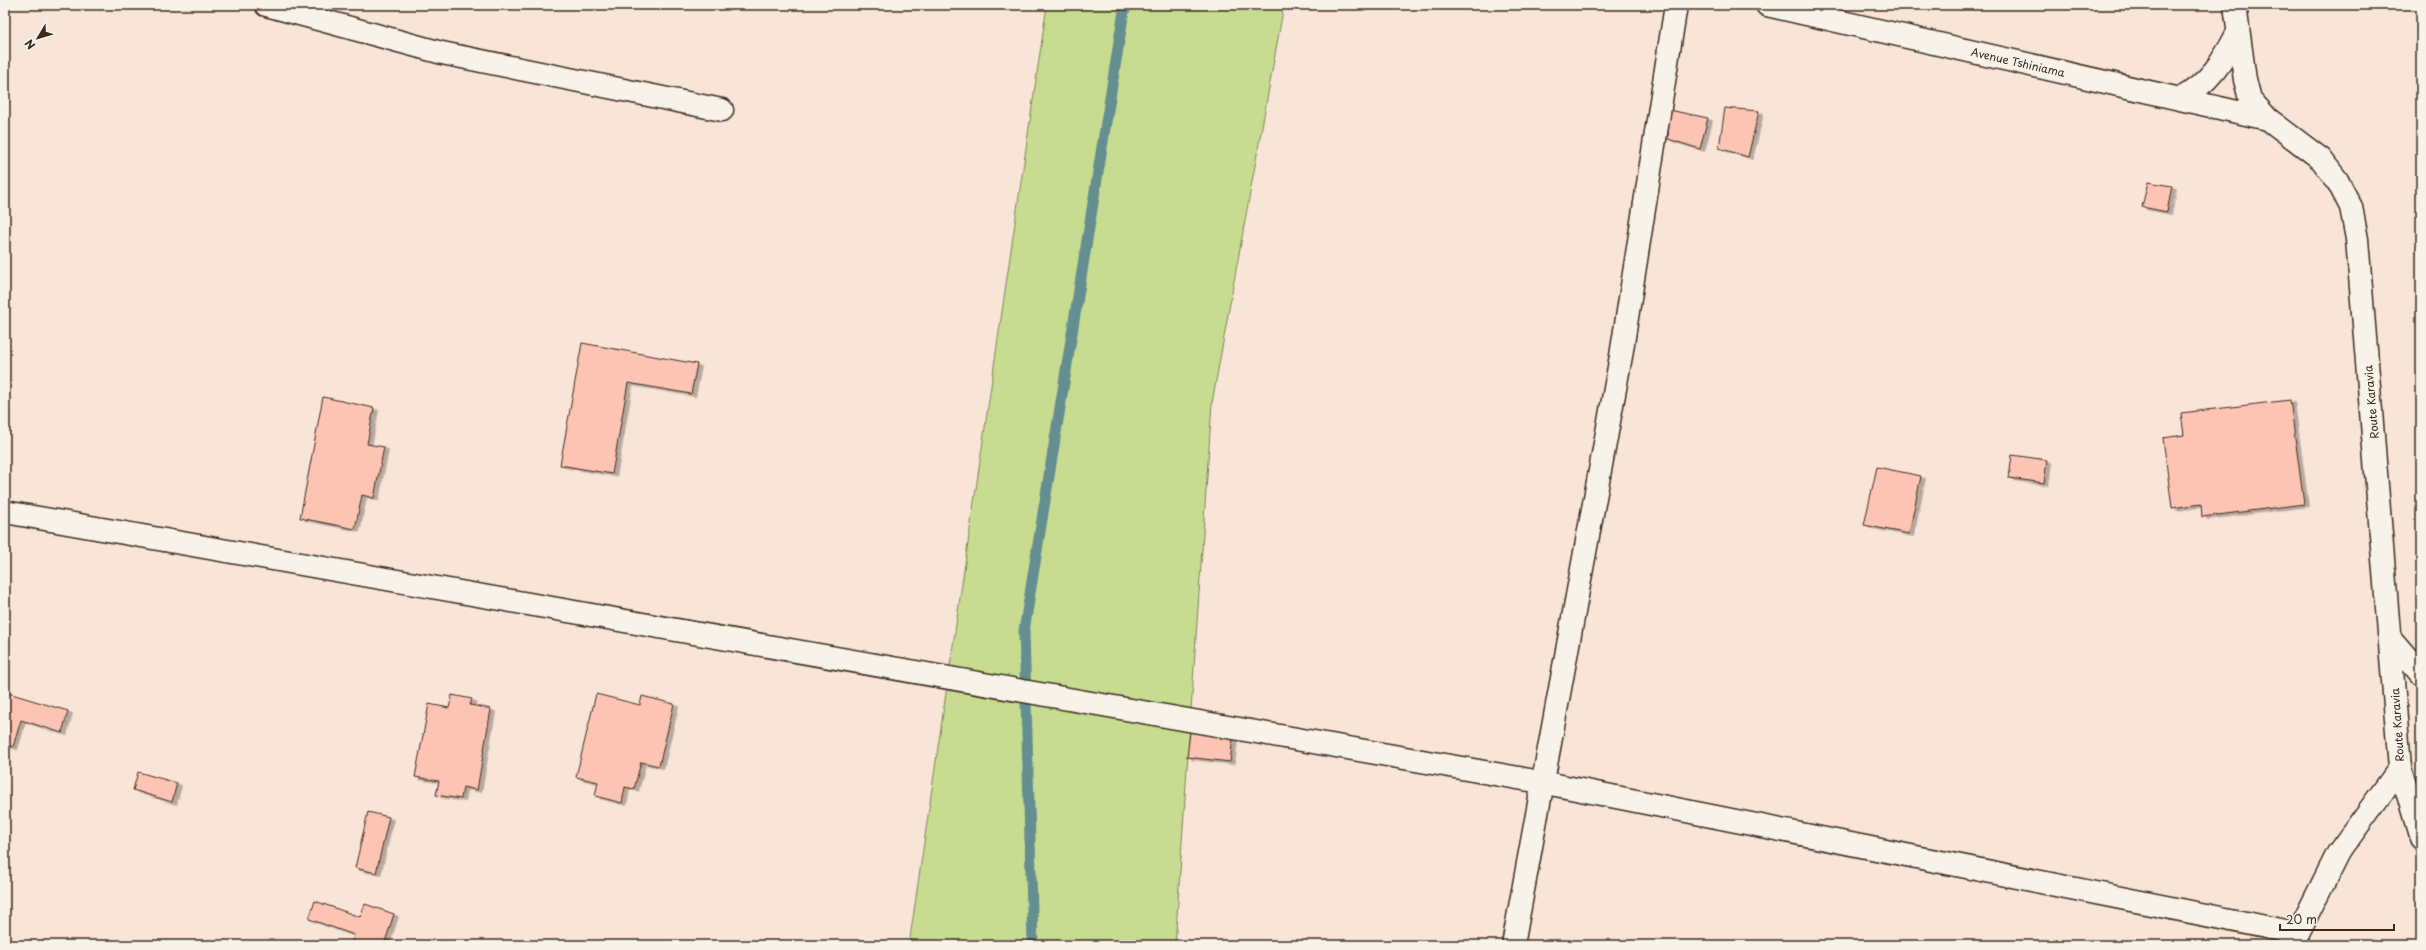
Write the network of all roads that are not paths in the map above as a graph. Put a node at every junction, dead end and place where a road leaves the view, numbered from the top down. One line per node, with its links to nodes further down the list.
1 (266, 5): 7 (street)
2 (1676, 5): 13 (street)
3 (1767, 5): 6 (street, Avenue Tshiniama)
4 (2235, 5): 5 (street, Route Karavia)
5 (2238, 32): 6 (street); 8 (street, Route Karavia)
6 (2180, 99): 8 (street, Avenue Tshiniama)
7 (722, 110)
8 (2268, 119): 10 (street, Route Karavia)
9 (5, 512): 13 (street)
10 (2391, 639): 11 (street); 12 (street, Route Karavia)
11 (2421, 674)
12 (2400, 768): 14 (street, Route Karavia); 15 (street)
13 (1541, 782): 15 (street); 16 (street)
14 (2421, 839)
15 (2294, 939)
16 (1513, 945)

